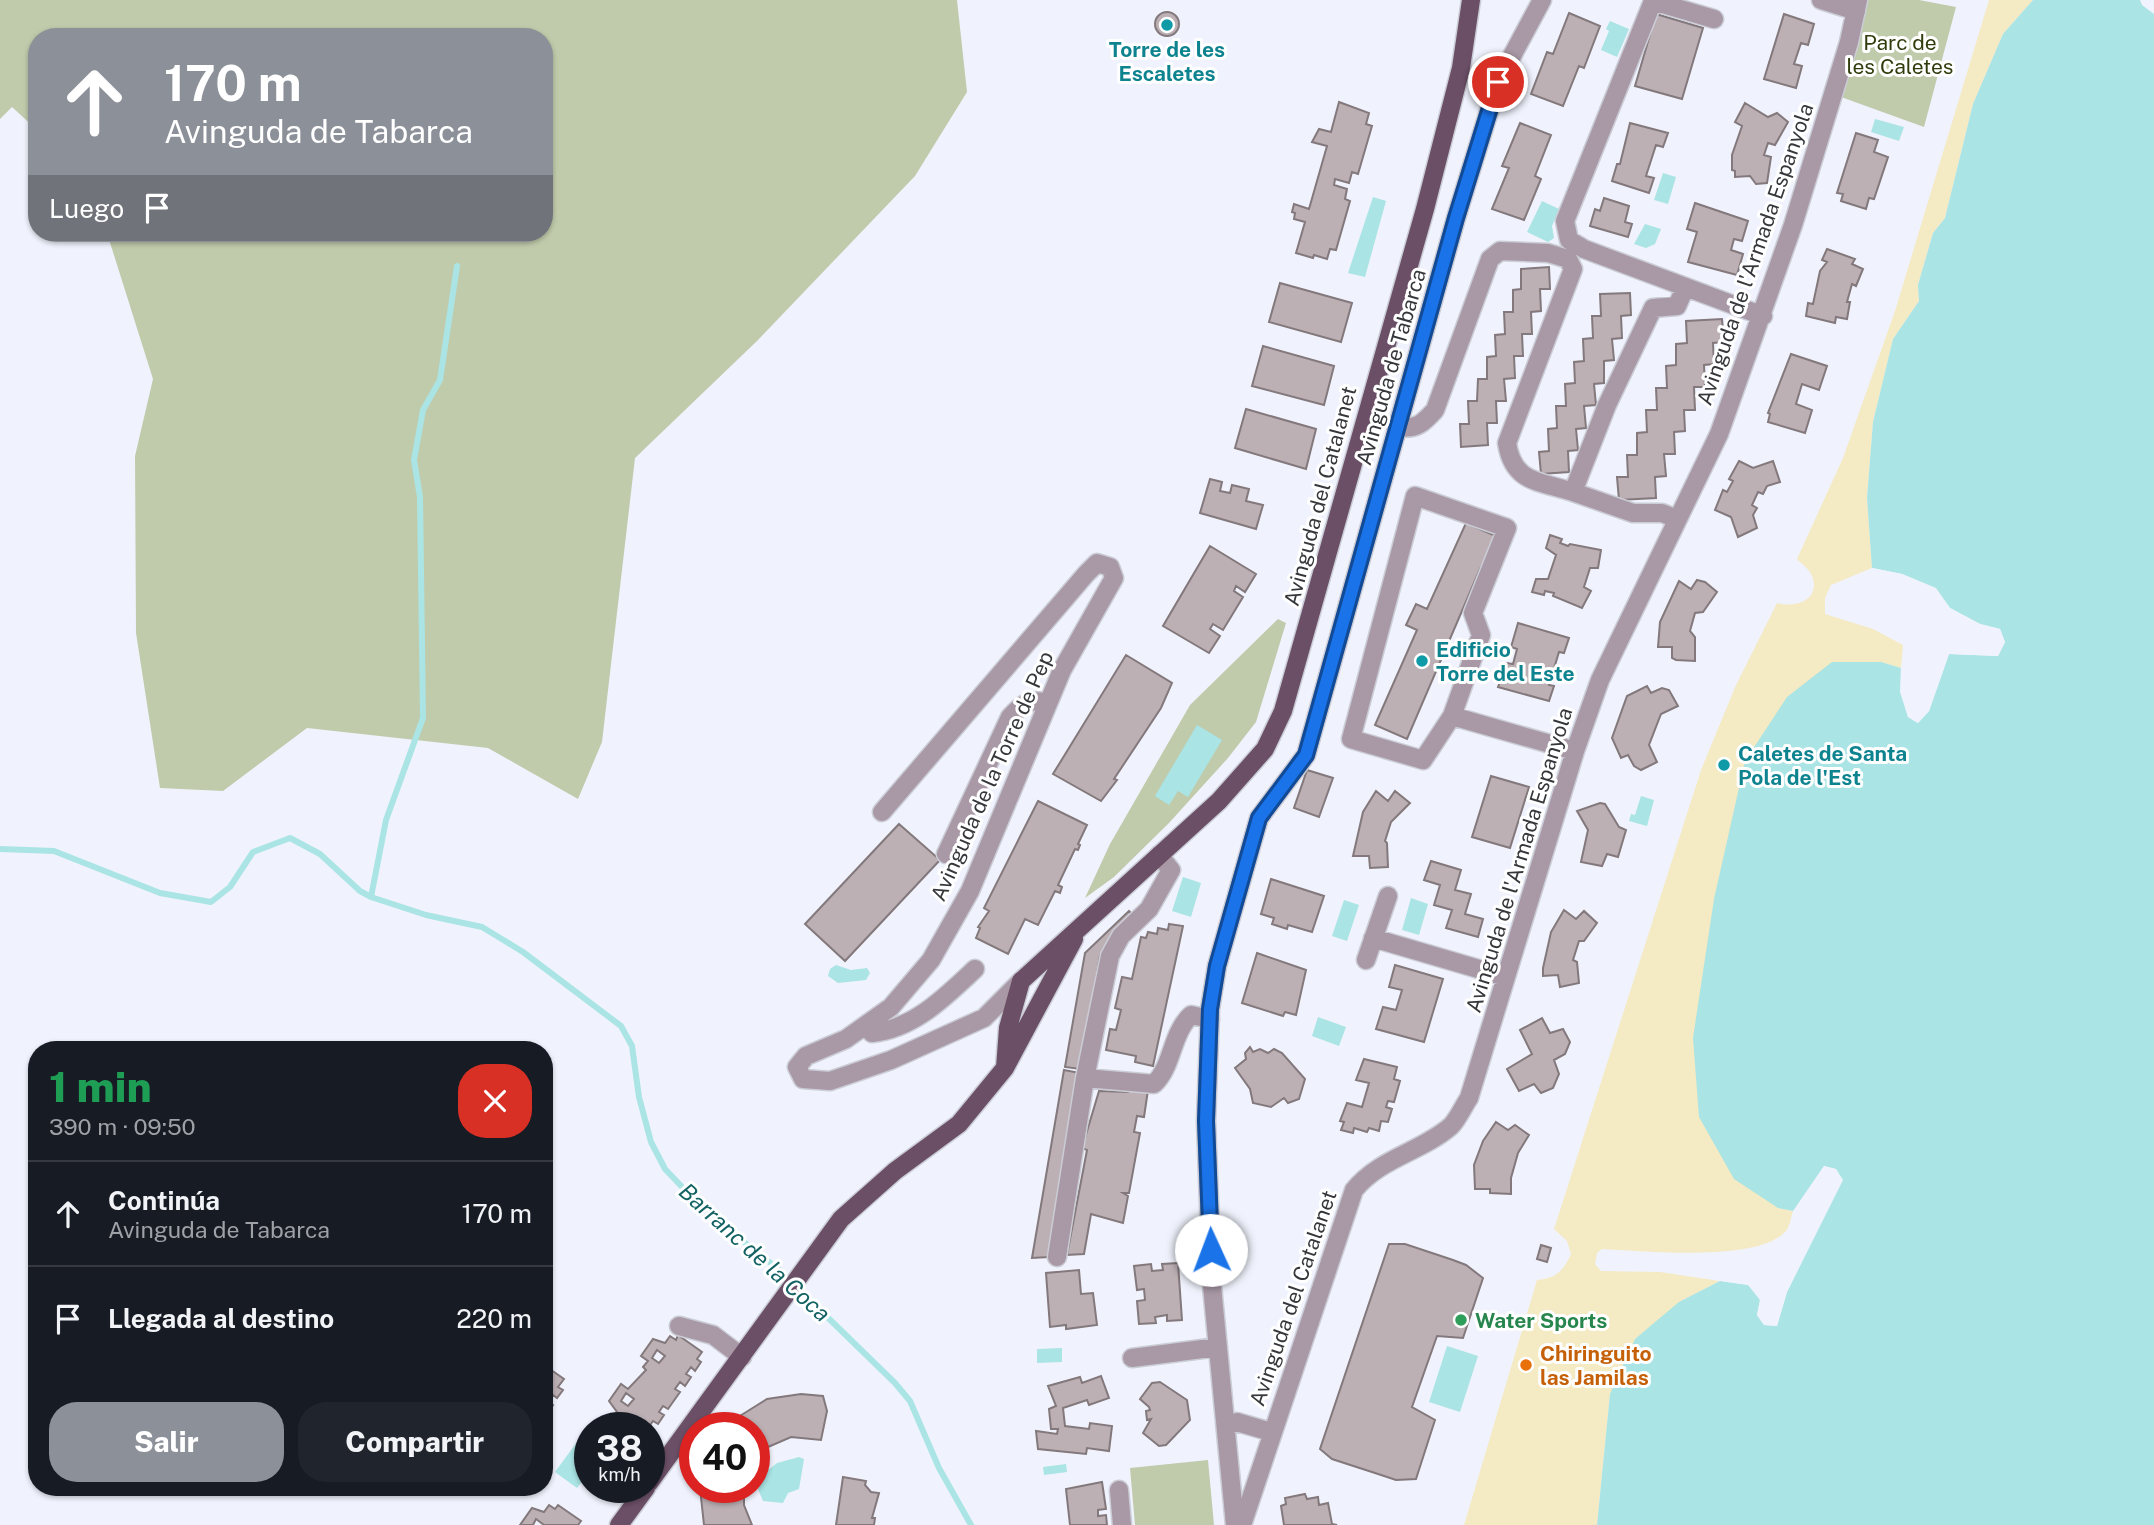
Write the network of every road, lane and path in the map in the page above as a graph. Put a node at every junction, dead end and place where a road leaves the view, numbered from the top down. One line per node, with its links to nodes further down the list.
1 (1471, 0): 17 (main road, Avinguda del Catalanet)
2 (1542, 0): 8 (street, Avinguda de Tabarca)
3 (1821, 0): 4 (street)
4 (1857, 6): 7 (street, Avinguda de l'Armada Espanyola)
5 (1714, 19): 6 (street)
6 (1685, 288): 7 (street); 9 (street)
7 (1763, 316): 10 (street, Avinguda de l'Armada Espanyola)
8 (1399, 426): 9 (street); 14 (street, Avinguda de Tabarca)
9 (1573, 492): 10 (street)
10 (1678, 519): 13 (street, Avinguda de l'Armada Espanyola)
11 (1047, 703): 15 (street, Avinguda de la Torre de Pep); 16 (street); 26 (street, Avinguda de la Torre de Pep)
12 (1452, 716): 12 (street); 13 (street)
13 (1575, 751): 23 (street, Avinguda de l'Armada Espanyola)
14 (1306, 755): 25 (street, Avinguda del Catalanet)
15 (882, 812)
16 (946, 855)
17 (1159, 855): 19 (main road, Avinguda del Catalanet); 28 (street)
18 (1388, 895): 20 (street)
19 (1079, 929): 24 (main road, Avinguda del Catalanet); 27 (main road, Avinguda del Catalanet)
20 (1374, 938): 21 (street); 23 (street)
21 (1366, 960)
22 (975, 969): 26 (street)
23 (1506, 977): 29 (street, Avinguda de l'Armada Espanyola)
24 (1021, 981): 26 (street, Avinguda de la Torre de Pep); 27 (main road)
25 (1210, 1014): 28 (street); 32 (street, Avinguda del Catalanet)
26 (867, 1026)
27 (1005, 1068): 33 (main road, Avinguda del Catalanet)
28 (1085, 1078): 30 (street)
29 (1363, 1180): 36 (street, Avinguda del Catalanet)
30 (1057, 1257)
31 (680, 1326): 33 (street)
32 (1218, 1347): 34 (street); 35 (street, Avinguda del Catalanet)
33 (742, 1357): 38 (main road, Avinguda del Catalanet)
34 (1132, 1358)
35 (1227, 1426): 36 (street); 37 (street, Avinguda del Catalanet)
36 (1271, 1432): 39 (street, Avinguda del Catalanet)
37 (1229, 1457): 39 (street); 44 (street, Avinguda del Catalanet)
38 (665, 1461)
39 (1260, 1466): 45 (street, Avinguda del Catalanet)
40 (1119, 1490): 43 (street)
41 (635, 1503): 42 (main road)
42 (619, 1525)
43 (1122, 1525)
44 (1235, 1525)
45 (1242, 1525)

